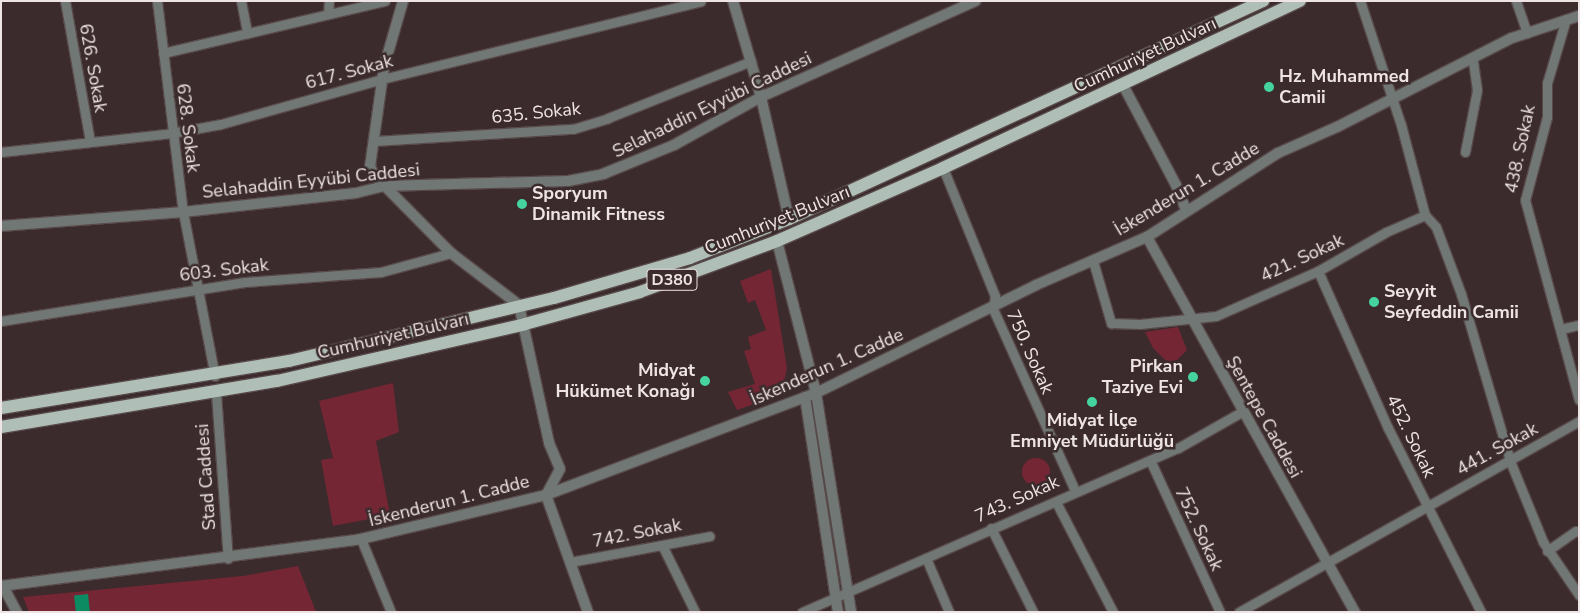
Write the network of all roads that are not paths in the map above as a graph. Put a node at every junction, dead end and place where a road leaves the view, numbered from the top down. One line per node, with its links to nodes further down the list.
1 (65, 1): 27 (street, 626. Sokak)
2 (156, 1): 19 (street, 628. Sokak)
3 (241, 1): 17 (street)
4 (329, 1): 14 (street)
5 (385, 1): 14 (street)
6 (403, 1): 22 (street)
7 (701, 1): 22 (street, 617. Sokak)
8 (733, 1): 21 (street)
9 (976, 1): 24 (street, Selahaddin Eyyübi Caddesi)
10 (1264, 1): 36 (main road, Cumhuriyet Bulvarı / D380)
11 (1300, 1): 23 (main road, Cumhuriyet Bulvarı / D380)
12 (1360, 1): 25 (street)
13 (1516, 1): 18 (street)
14 (328, 14): 17 (street)
15 (1579, 16): 16 (street, İskenderun 1. Cadde)
16 (1566, 19): 18 (street, İskenderun 1. Cadde); 50 (street, 438. Sokak)
17 (248, 33): 19 (street)
18 (1527, 33): 20 (street, İskenderun 1. Cadde)
19 (163, 53): 26 (street, 628. Sokak)
20 (1473, 60): 25 (street, İskenderun 1. Cadde); 30 (street)
21 (750, 61): 24 (street); 28 (street, 635. Sokak)
22 (382, 79): 26 (street, 617. Sokak); 28 (street)
23 (1123, 85): 31 (main road, Cumhuriyet Bulvarı / D380); 33 (street)
24 (761, 97): 32 (street, Selahaddin Eyyübi Caddesi); 36 (street)
25 (1391, 99): 33 (street, İskenderun 1. Cadde); 35 (street)
26 (172, 133): 27 (street, 617. Sokak); 34 (street, 628. Sokak)
27 (90, 141): 29 (street, 617. Sokak)
28 (374, 141): 32 (street)
29 (1, 152)
30 (1465, 152)
31 (943, 168): 39 (main road, Cumhuriyet Bulvarı / D380); 45 (street, 750. Sokak)
32 (385, 186): 34 (street, Selahaddin Eyyübi Caddesi); 40 (street)
33 (1186, 210): 38 (street, İskenderun 1. Cadde)
34 (183, 212): 37 (street, Selahaddin Eyyübi Caddesi); 43 (street, 628. Sokak)
35 (1425, 215): 42 (street, 421. Sokak); 61 (street)
36 (789, 219): 44 (main road, Cumhuriyet Bulvarı / D380)
37 (1, 226)
38 (1147, 236): 41 (street, İskenderun 1. Cadde); 46 (street, Şentepe Caddesi)
39 (777, 241): 48 (main road, Cumhuriyet Bulvarı / D380); 53 (street)
40 (451, 253): 43 (street, 603. Sokak); 44 (street)
41 (1093, 261): 45 (street, İskenderun 1. Cadde); 46 (street, 421. Sokak)
42 (1318, 271): 46 (street, 421. Sokak); 65 (street, 452. Sokak)
43 (198, 289): 47 (street, 603. Sokak); 51 (street, 628. Sokak)
44 (519, 305): 48 (street); 51 (main road, Cumhuriyet Bulvarı / D380)
45 (993, 309): 53 (street, İskenderun 1. Cadde); 62 (street, 750. Sokak)
46 (1190, 316): 57 (street, Şentepe Caddesi)
47 (1, 321)
48 (525, 324): 52 (main road, Cumhuriyet Bulvarı / D380); 63 (street)
49 (1579, 325): 50 (street)
50 (1561, 329): 55 (street, 438. Sokak)
51 (215, 376): 56 (main road, Cumhuriyet Bulvarı / D380)
52 (216, 393): 59 (main road, Cumhuriyet Bulvarı / D380); 73 (street, Stad Caddesi)
53 (816, 393): 54 (street, İskenderun 1. Cadde); 77 (street)
54 (805, 398): 63 (street, İskenderun 1. Cadde); 79 (street)
55 (1579, 400)
56 (1, 408)
57 (1243, 411): 60 (street, 743. Sokak); 75 (street, Şentepe Caddesi)
58 (1579, 421): 61 (street, 441. Sokak)
59 (1, 427)
60 (1150, 460): 62 (street, 743. Sokak); 90 (street, 752. Sokak)
61 (1510, 461): 65 (street, 441. Sokak); 71 (street)
62 (1076, 491): 64 (street, 743. Sokak)
63 (546, 495): 69 (street, İskenderun 1. Cadde); 74 (street)
64 (1056, 502): 66 (street, 743. Sokak); 89 (street)
65 (1427, 507): 75 (street, 441. Sokak); 93 (street, 452. Sokak)
66 (992, 528): 72 (street, 743. Sokak); 88 (street)
67 (1579, 532): 71 (street)
68 (710, 536): 70 (street, 742. Sokak)
69 (361, 539): 73 (street, İskenderun 1. Cadde); 81 (street)
70 (662, 545): 74 (street, 742. Sokak); 83 (street)
71 (1547, 551): 78 (street)
72 (926, 558): 77 (street, 743. Sokak); 87 (street)
73 (228, 559): 76 (street, İskenderun 1. Cadde)
74 (570, 562): 82 (street)
75 (1327, 565): 91 (street, 441. Sokak); 92 (street, Şentepe Caddesi)
76 (2, 586): 80 (street)
77 (847, 590): 79 (street, 743. Sokak); 86 (street)
78 (1579, 595)
79 (835, 596): 84 (street, 743. Sokak); 85 (street)
80 (17, 612)
81 (390, 612)
82 (588, 612)
83 (695, 612)
84 (802, 612)
85 (838, 612)
86 (852, 612)
87 (949, 612)
88 (1033, 612)
89 (1113, 612)
90 (1220, 612)
91 (1239, 612)
92 (1355, 612)
93 (1481, 612)

